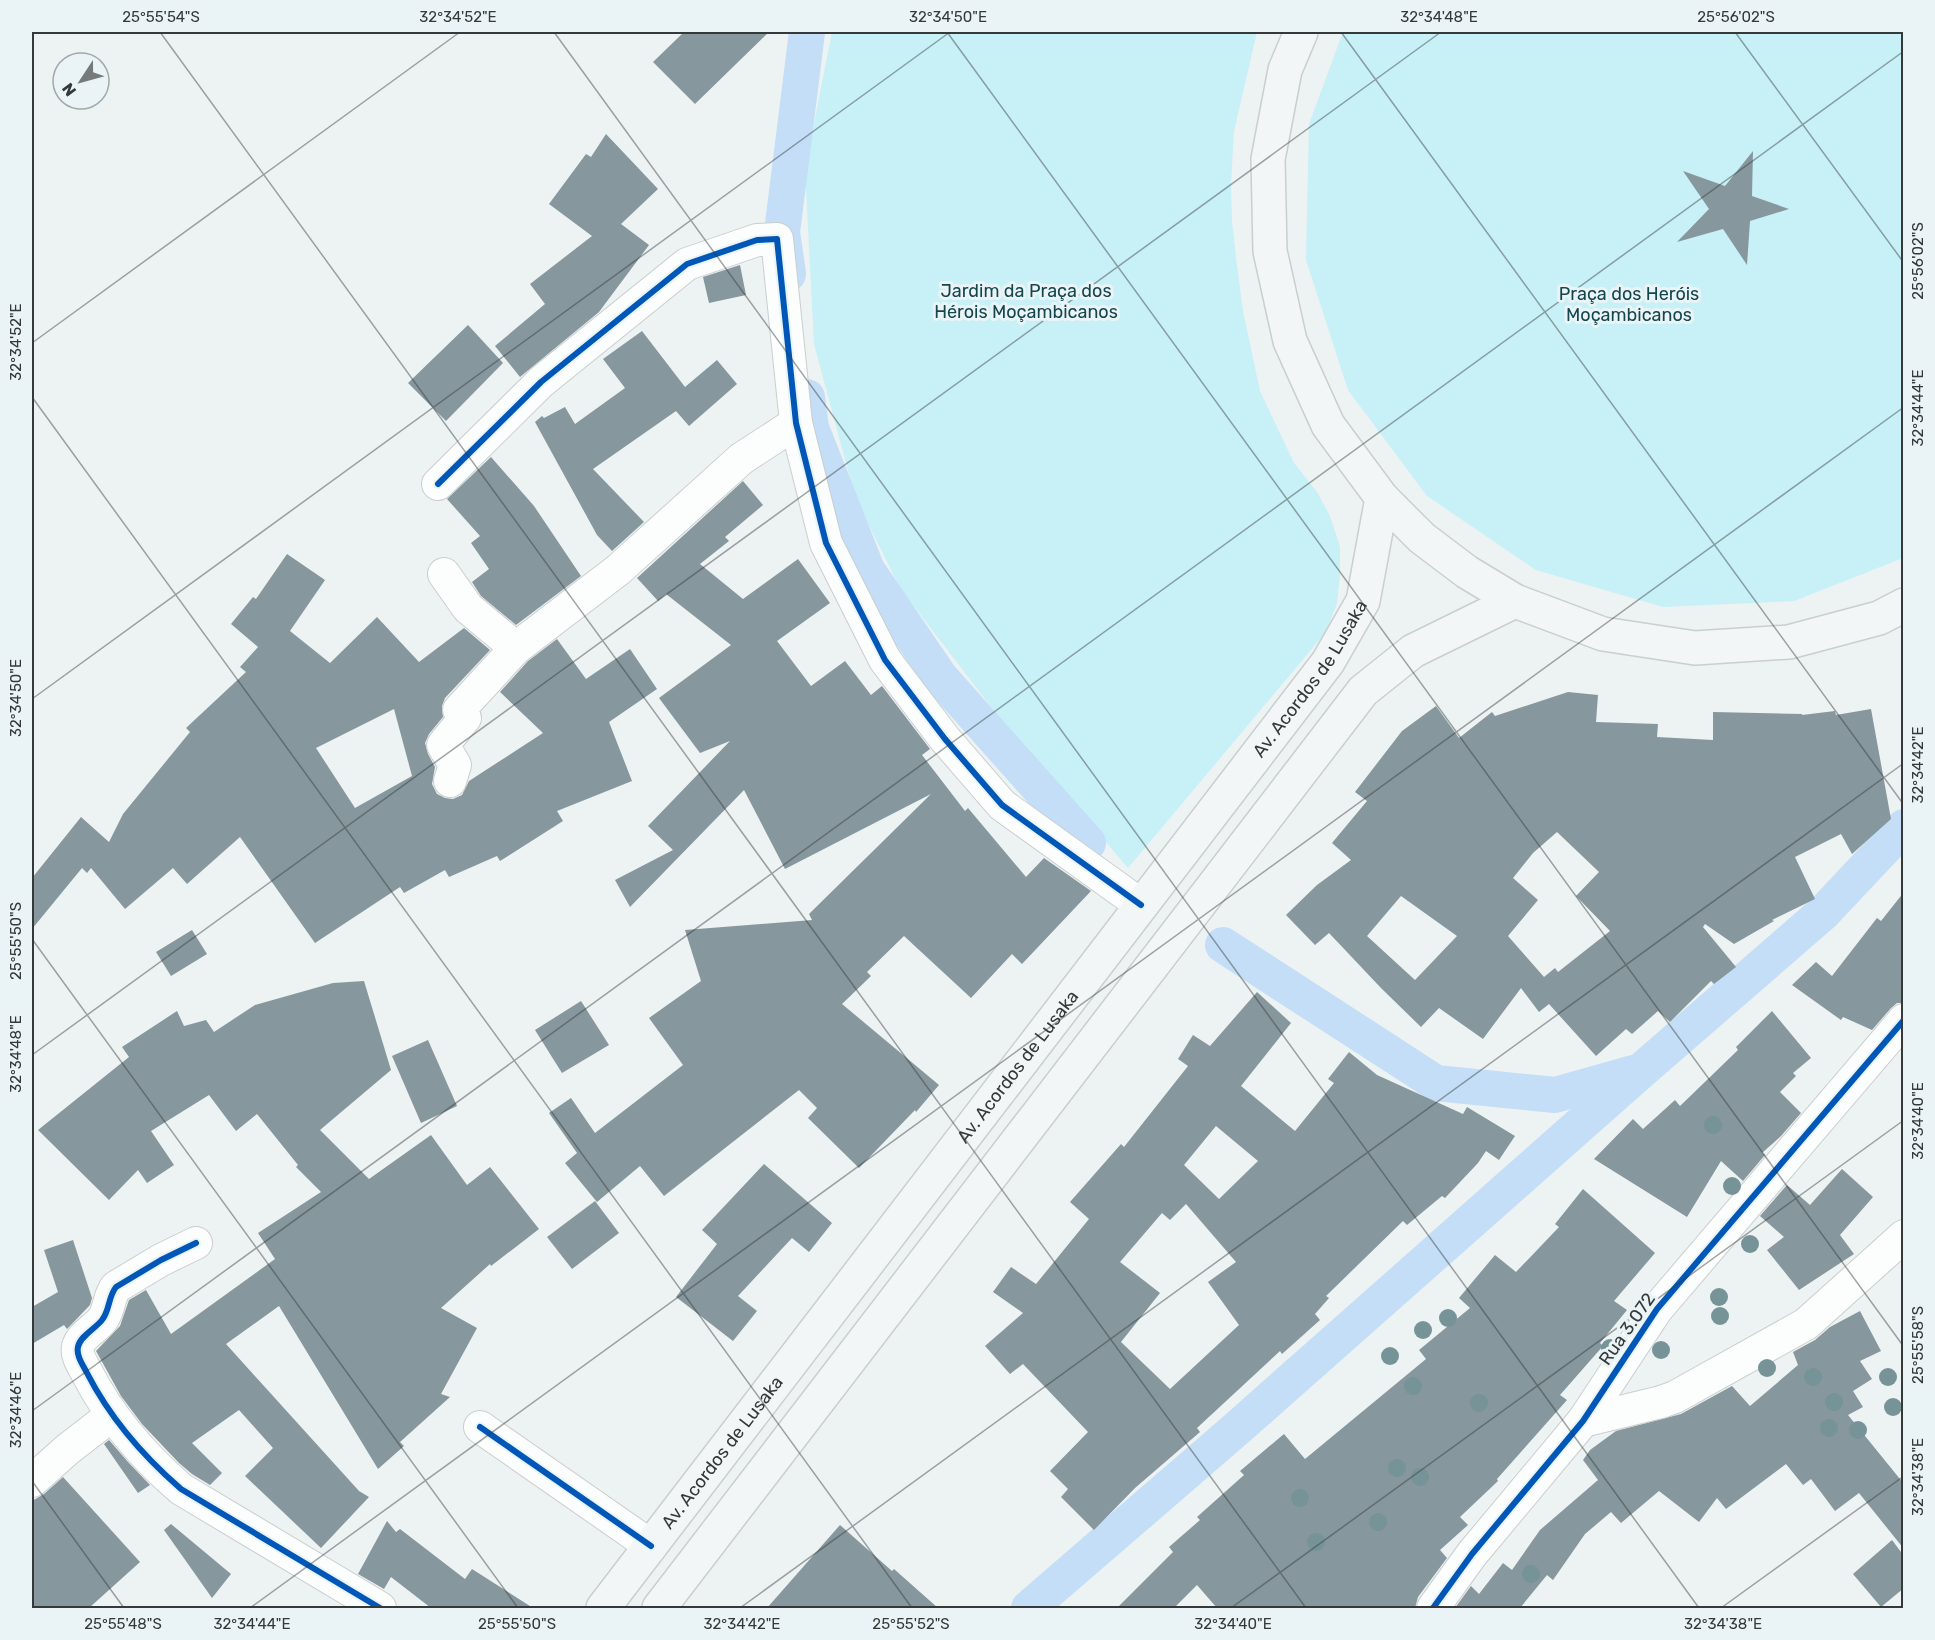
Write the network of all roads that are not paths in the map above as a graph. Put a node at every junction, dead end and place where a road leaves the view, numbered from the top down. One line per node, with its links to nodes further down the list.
1 (1301, 32): 4 (main road)
2 (796, 423): 3 (street); 8 (street); 10 (street)
3 (438, 484)
4 (1382, 498): 6 (main road); 10 (main road, Av. Acordos de Lusaka)
5 (444, 574): 8 (street)
6 (1515, 601): 7 (main road); 21 (main road)
7 (1904, 604)
8 (516, 648): 9 (street)
9 (450, 781)
10 (1141, 905): 18 (main road, Av. Acordos de Lusaka)
11 (1904, 1020): 15 (street, Rua 3.072)
12 (1904, 1236): 15 (street)
13 (196, 1243): 14 (street)
14 (112, 1415): 17 (street); 19 (street)
15 (1583, 1421): 22 (street, Rua 3.072)
16 (480, 1427): 18 (street)
17 (32, 1481)
18 (651, 1546): 20 (main road, Av. Acordos de Lusaka)
19 (380, 1608)
20 (603, 1608)
21 (659, 1608)
22 (1433, 1608)

